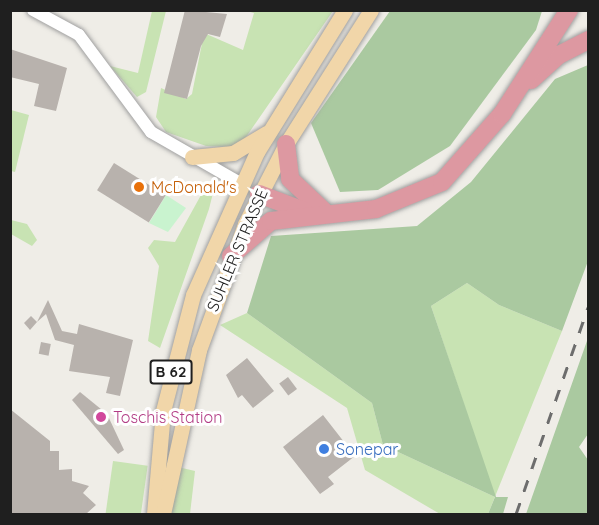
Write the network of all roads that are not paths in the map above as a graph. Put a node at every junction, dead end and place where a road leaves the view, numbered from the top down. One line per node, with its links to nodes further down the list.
1 (33, 10): 9 (street)
2 (345, 10): 7 (main road, SUHLER STRASSE / B 62)
3 (371, 10): 8 (main road, SUHLER STRASSE / B 62)
4 (569, 10): 6 (highway)
5 (588, 40): 6 (highway)
6 (553, 49): 12 (highway)
7 (268, 132): 9 (main road); 10 (main road, SUHLER STRASSE / B 62)
8 (285, 144): 11 (main road, SUHLER STRASSE / B 62); 12 (highway)
9 (192, 157): 10 (street)
10 (240, 183): 11 (main road); 14 (main road, SUHLER STRASSE / B 62)
11 (259, 194): 12 (highway); 13 (main road, SUHLER STRASSE / B 62)
12 (327, 214): 13 (highway)
13 (231, 256): 15 (main road, SUHLER STRASSE / B 62)
14 (154, 514)
15 (163, 514)

